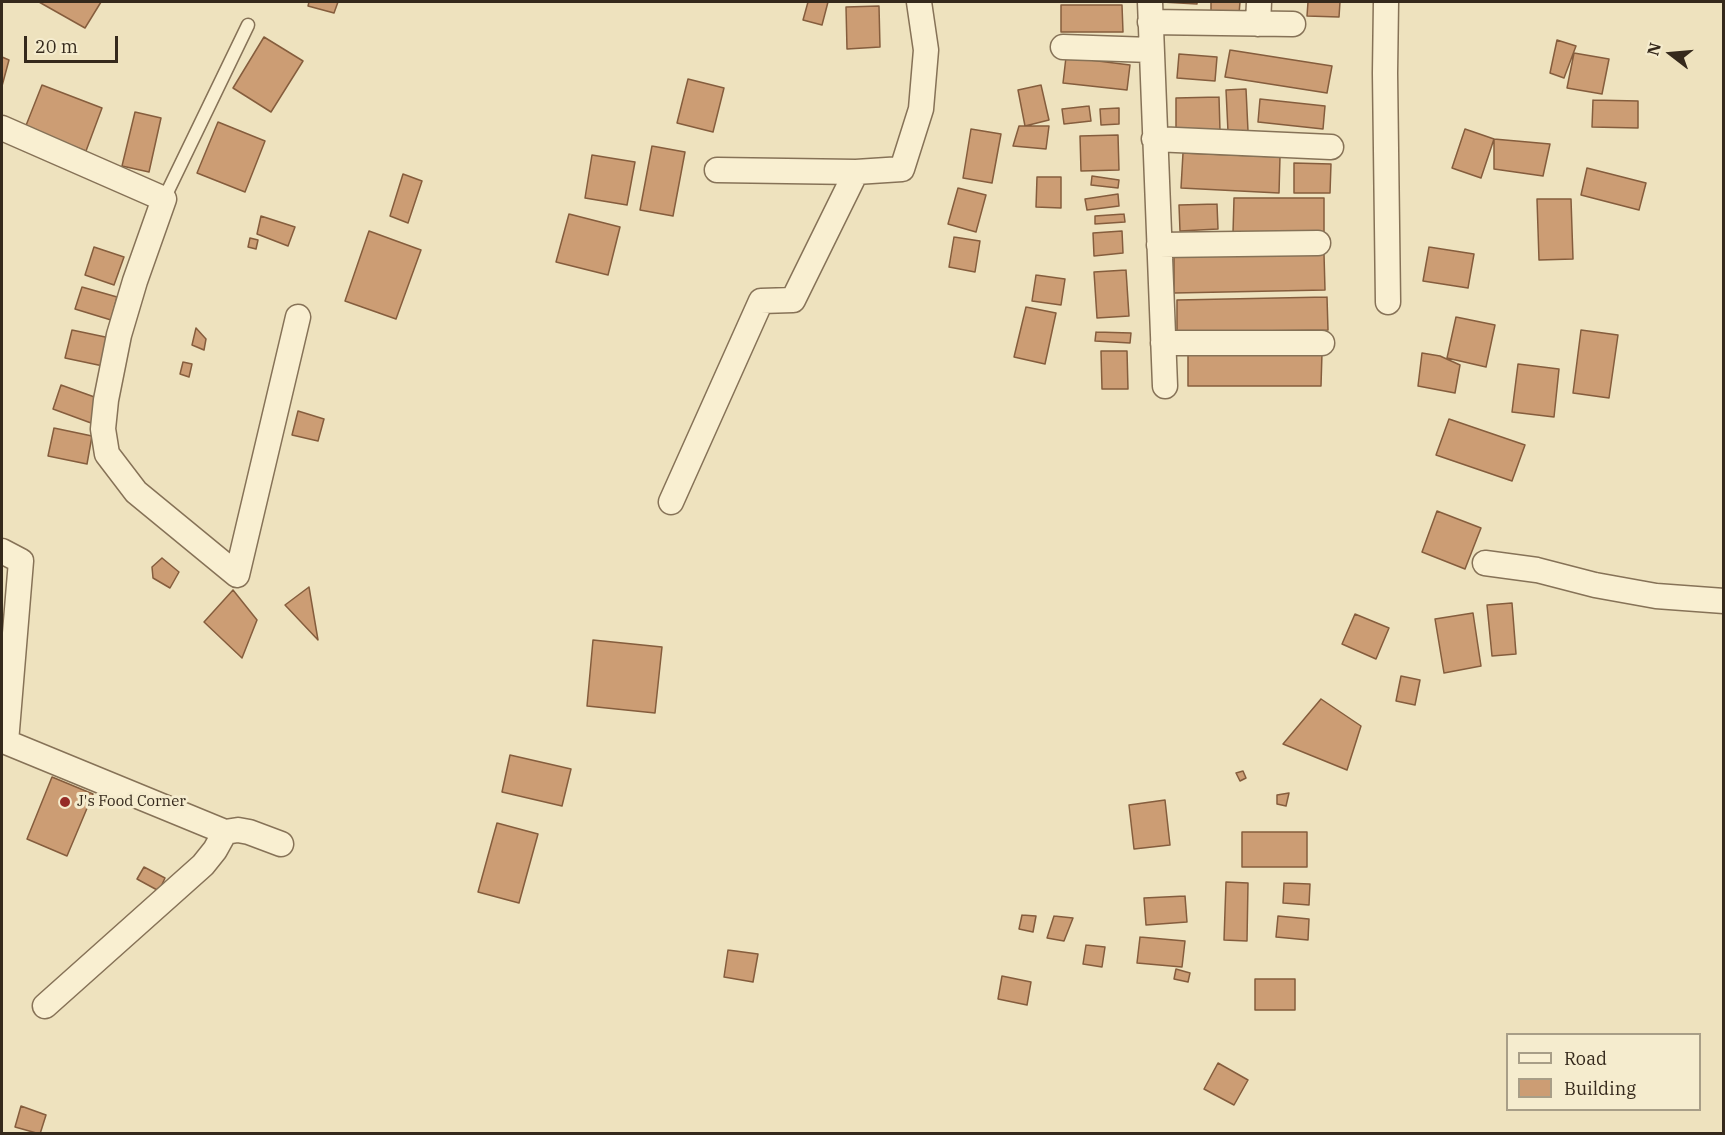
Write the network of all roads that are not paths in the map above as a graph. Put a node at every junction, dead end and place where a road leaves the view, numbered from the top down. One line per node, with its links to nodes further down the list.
1 (919, 2): 13 (street)
2 (1386, 2): 17 (street)
3 (1150, 12): 4 (street); 8 (street)
4 (1258, 13): 5 (street)
5 (1293, 24)
6 (248, 25): 14 (lane)
7 (1063, 47): 8 (street)
8 (1151, 50): 10 (street)
9 (2, 128): 14 (street)
10 (1154, 139): 11 (street); 16 (street)
11 (1331, 147)
12 (717, 170): 13 (street)
13 (856, 172): 22 (street)
14 (164, 199): 18 (street)
15 (1318, 243): 16 (street)
16 (1159, 244): 20 (street)
17 (1388, 302)
18 (298, 317)
19 (1323, 342): 20 (street)
20 (1163, 343): 21 (street)
21 (1164, 386)
22 (671, 502)
23 (2, 551): 26 (street)
24 (1485, 563): 25 (street)
25 (1724, 601)
26 (225, 832): 27 (street); 28 (street)
27 (281, 844)
28 (45, 1006)

